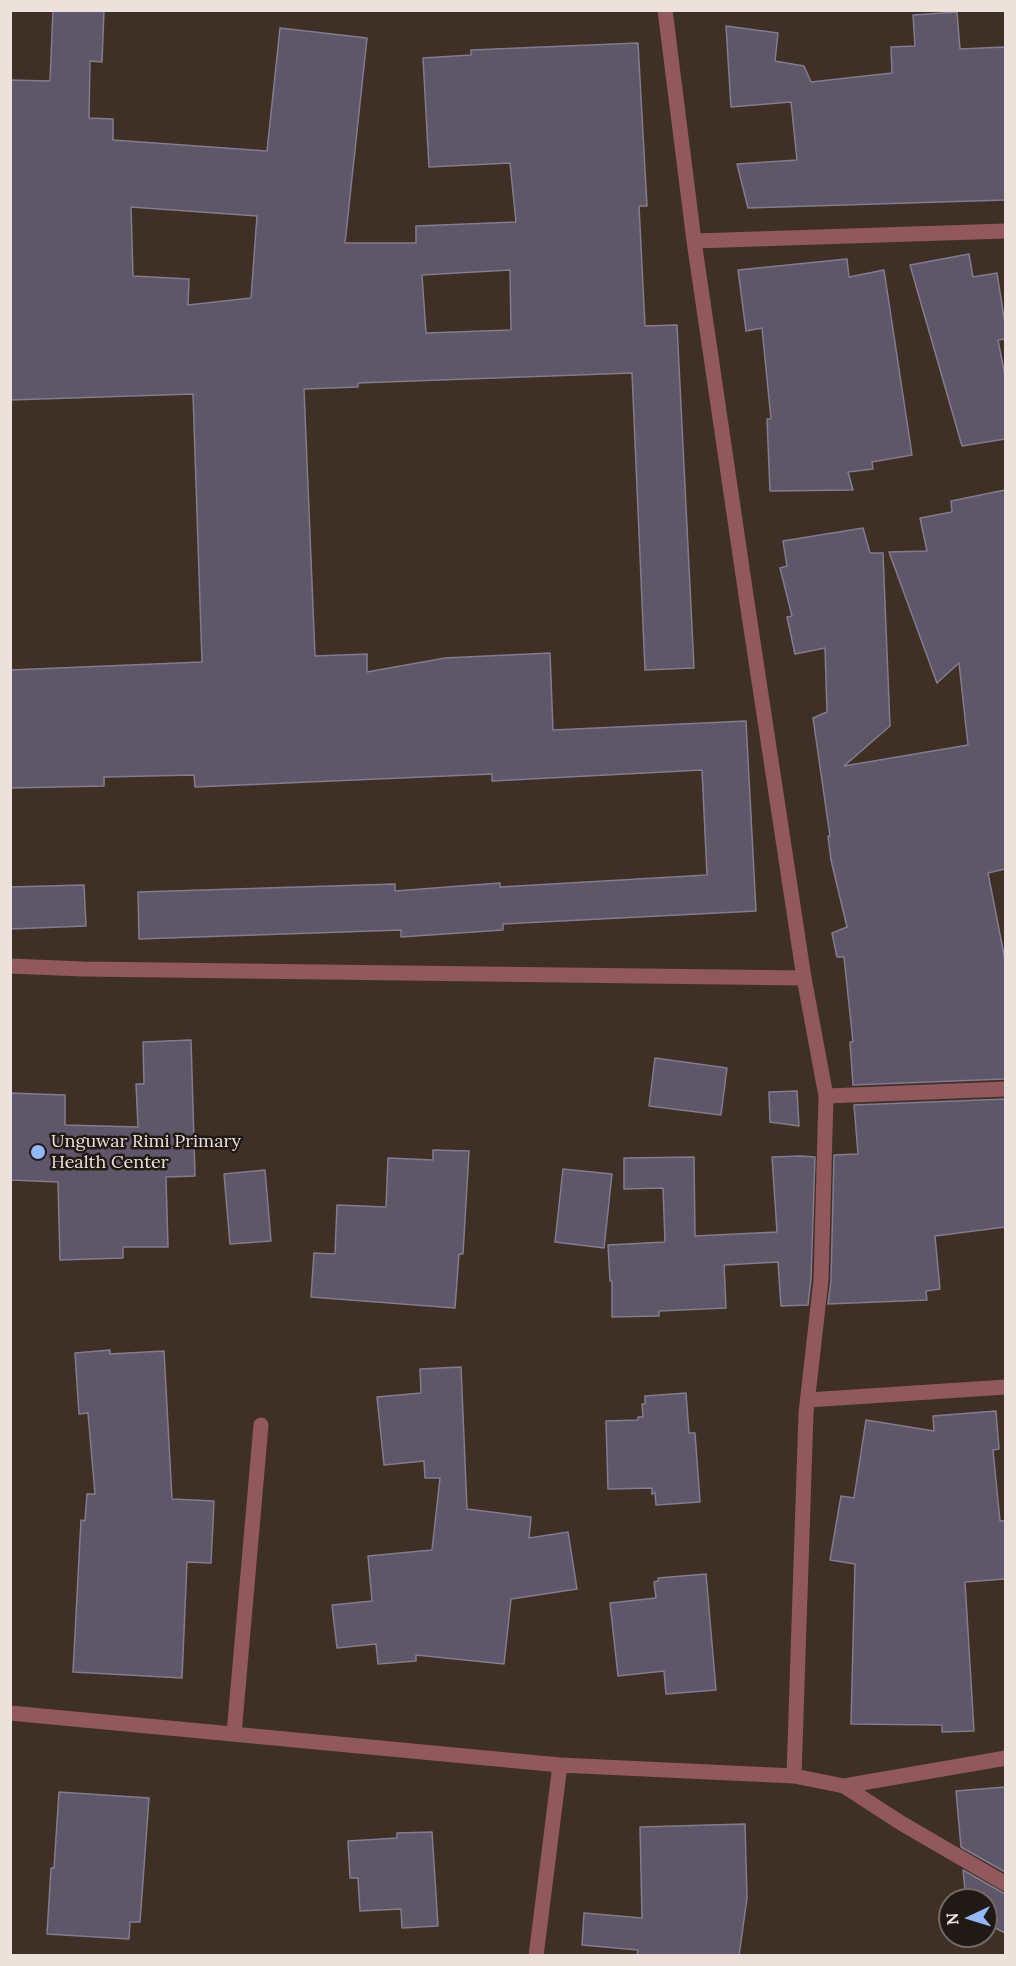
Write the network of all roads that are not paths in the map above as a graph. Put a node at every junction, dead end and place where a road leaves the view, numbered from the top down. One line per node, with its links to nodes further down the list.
1 (665, 10): 3 (street)
2 (1005, 231): 3 (street)
3 (694, 241): 5 (street)
4 (10, 966): 5 (street)
5 (804, 978): 7 (street)
6 (1005, 1089): 7 (street)
7 (825, 1096): 9 (street)
8 (1005, 1387): 9 (street)
9 (808, 1400): 15 (street)
10 (261, 1425): 12 (street)
11 (10, 1713): 12 (street)
12 (234, 1734): 14 (street)
13 (1005, 1758): 16 (street)
14 (560, 1765): 15 (street); 18 (street)
15 (794, 1776): 16 (street)
16 (844, 1786): 17 (street)
17 (1005, 1884)
18 (536, 1956)

